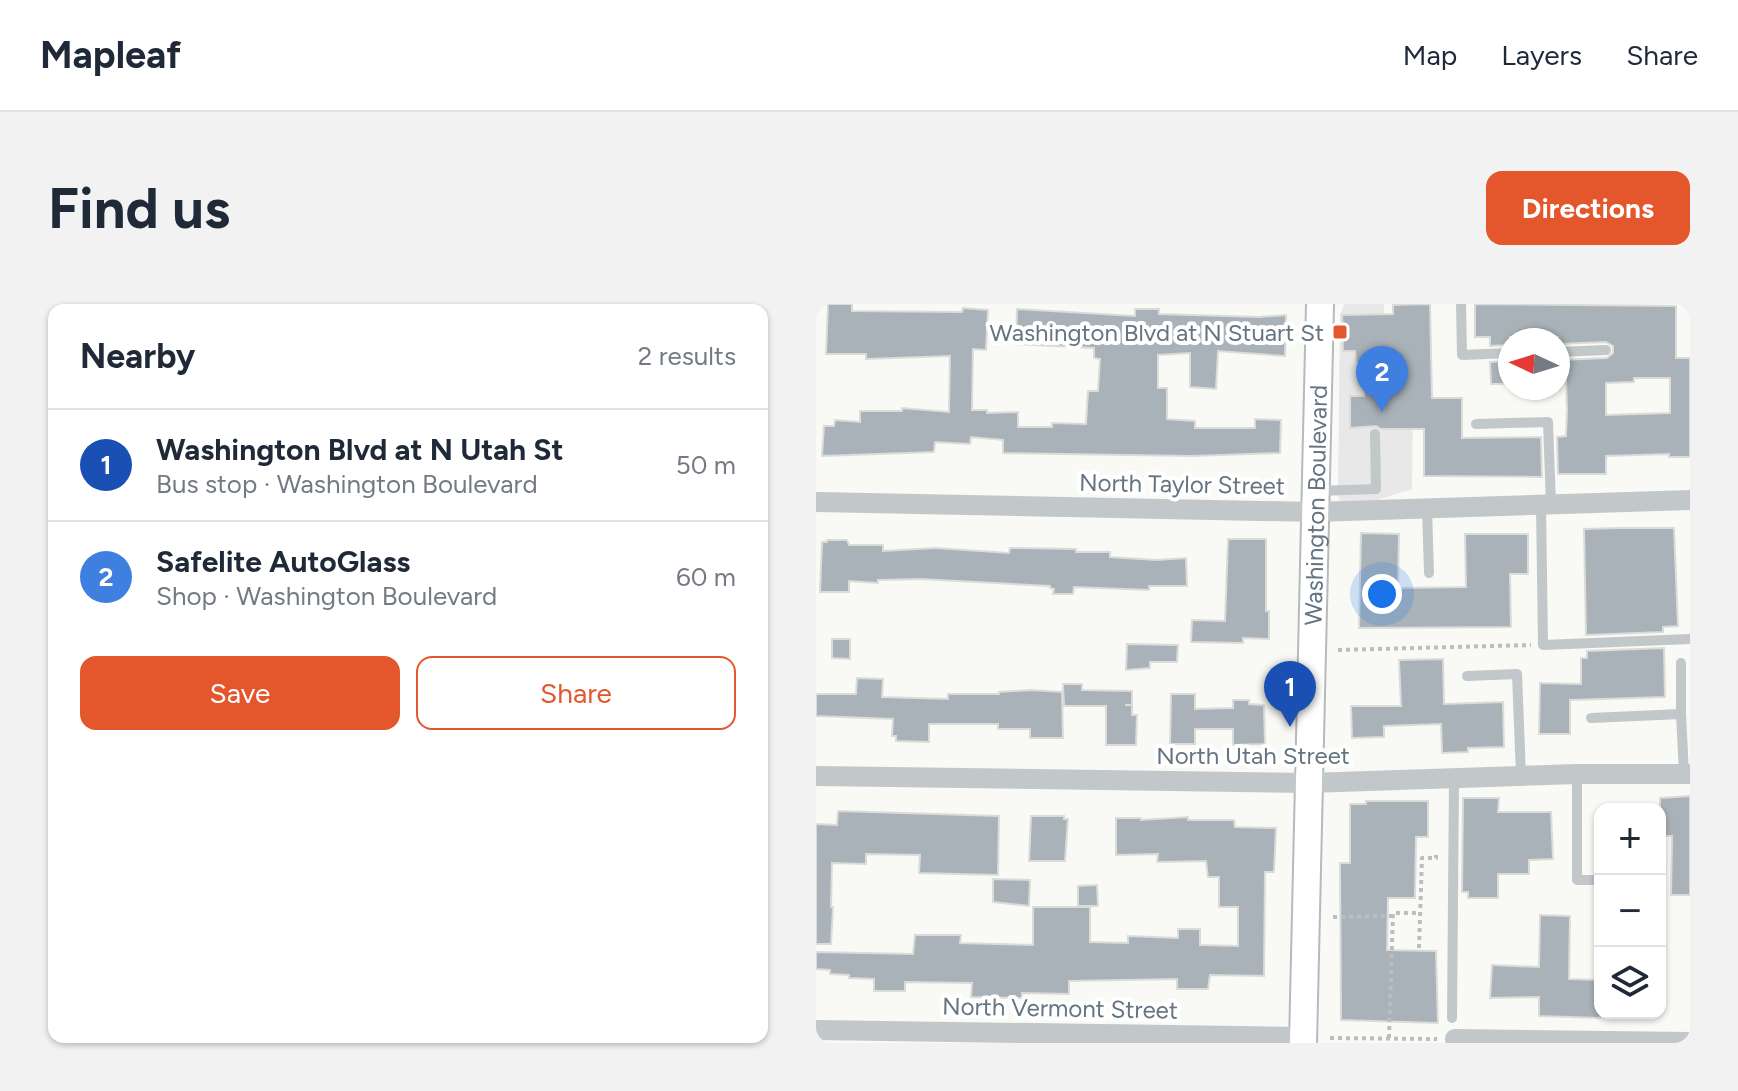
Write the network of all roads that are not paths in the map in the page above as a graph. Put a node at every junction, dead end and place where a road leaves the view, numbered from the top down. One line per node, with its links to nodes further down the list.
1 (1320, 304): 10 (main road, Washington Boulevard)
2 (1461, 304): 5 (lane)
3 (1606, 350): 4 (lane)
4 (1570, 352)
5 (1498, 354)
6 (1476, 424): 11 (lane)
7 (1375, 434): 10 (lane)
8 (1690, 500): 11 (street, North Taylor Street)
9 (816, 502): 10 (street, North Taylor Street)
10 (1314, 502): 12 (street, North Taylor Street); 24 (main road, Washington Boulevard)
11 (1546, 505): 12 (street, North Taylor Street); 14 (lane)
12 (1427, 508): 13 (lane)
13 (1429, 573)
14 (1690, 639)
15 (1681, 663): 17 (lane)
16 (1467, 676): 22 (lane)
17 (1681, 714): 18 (lane); 20 (lane)
18 (1591, 718)
19 (1577, 774): 20 (street, North Utah Street); 22 (street, North Utah Street); 25 (lane)
20 (1687, 774)
21 (816, 776): 24 (street, North Utah Street)
22 (1521, 776): 23 (street, North Utah Street)
23 (1454, 779): 24 (street, North Utah Street); 27 (lane)
24 (1309, 783): 28 (main road, Washington Boulevard)
25 (1594, 880)
26 (816, 1030): 28 (street, North Vermont Street)
27 (1454, 1033): 29 (street)
28 (1303, 1040)
29 (1690, 1042)

